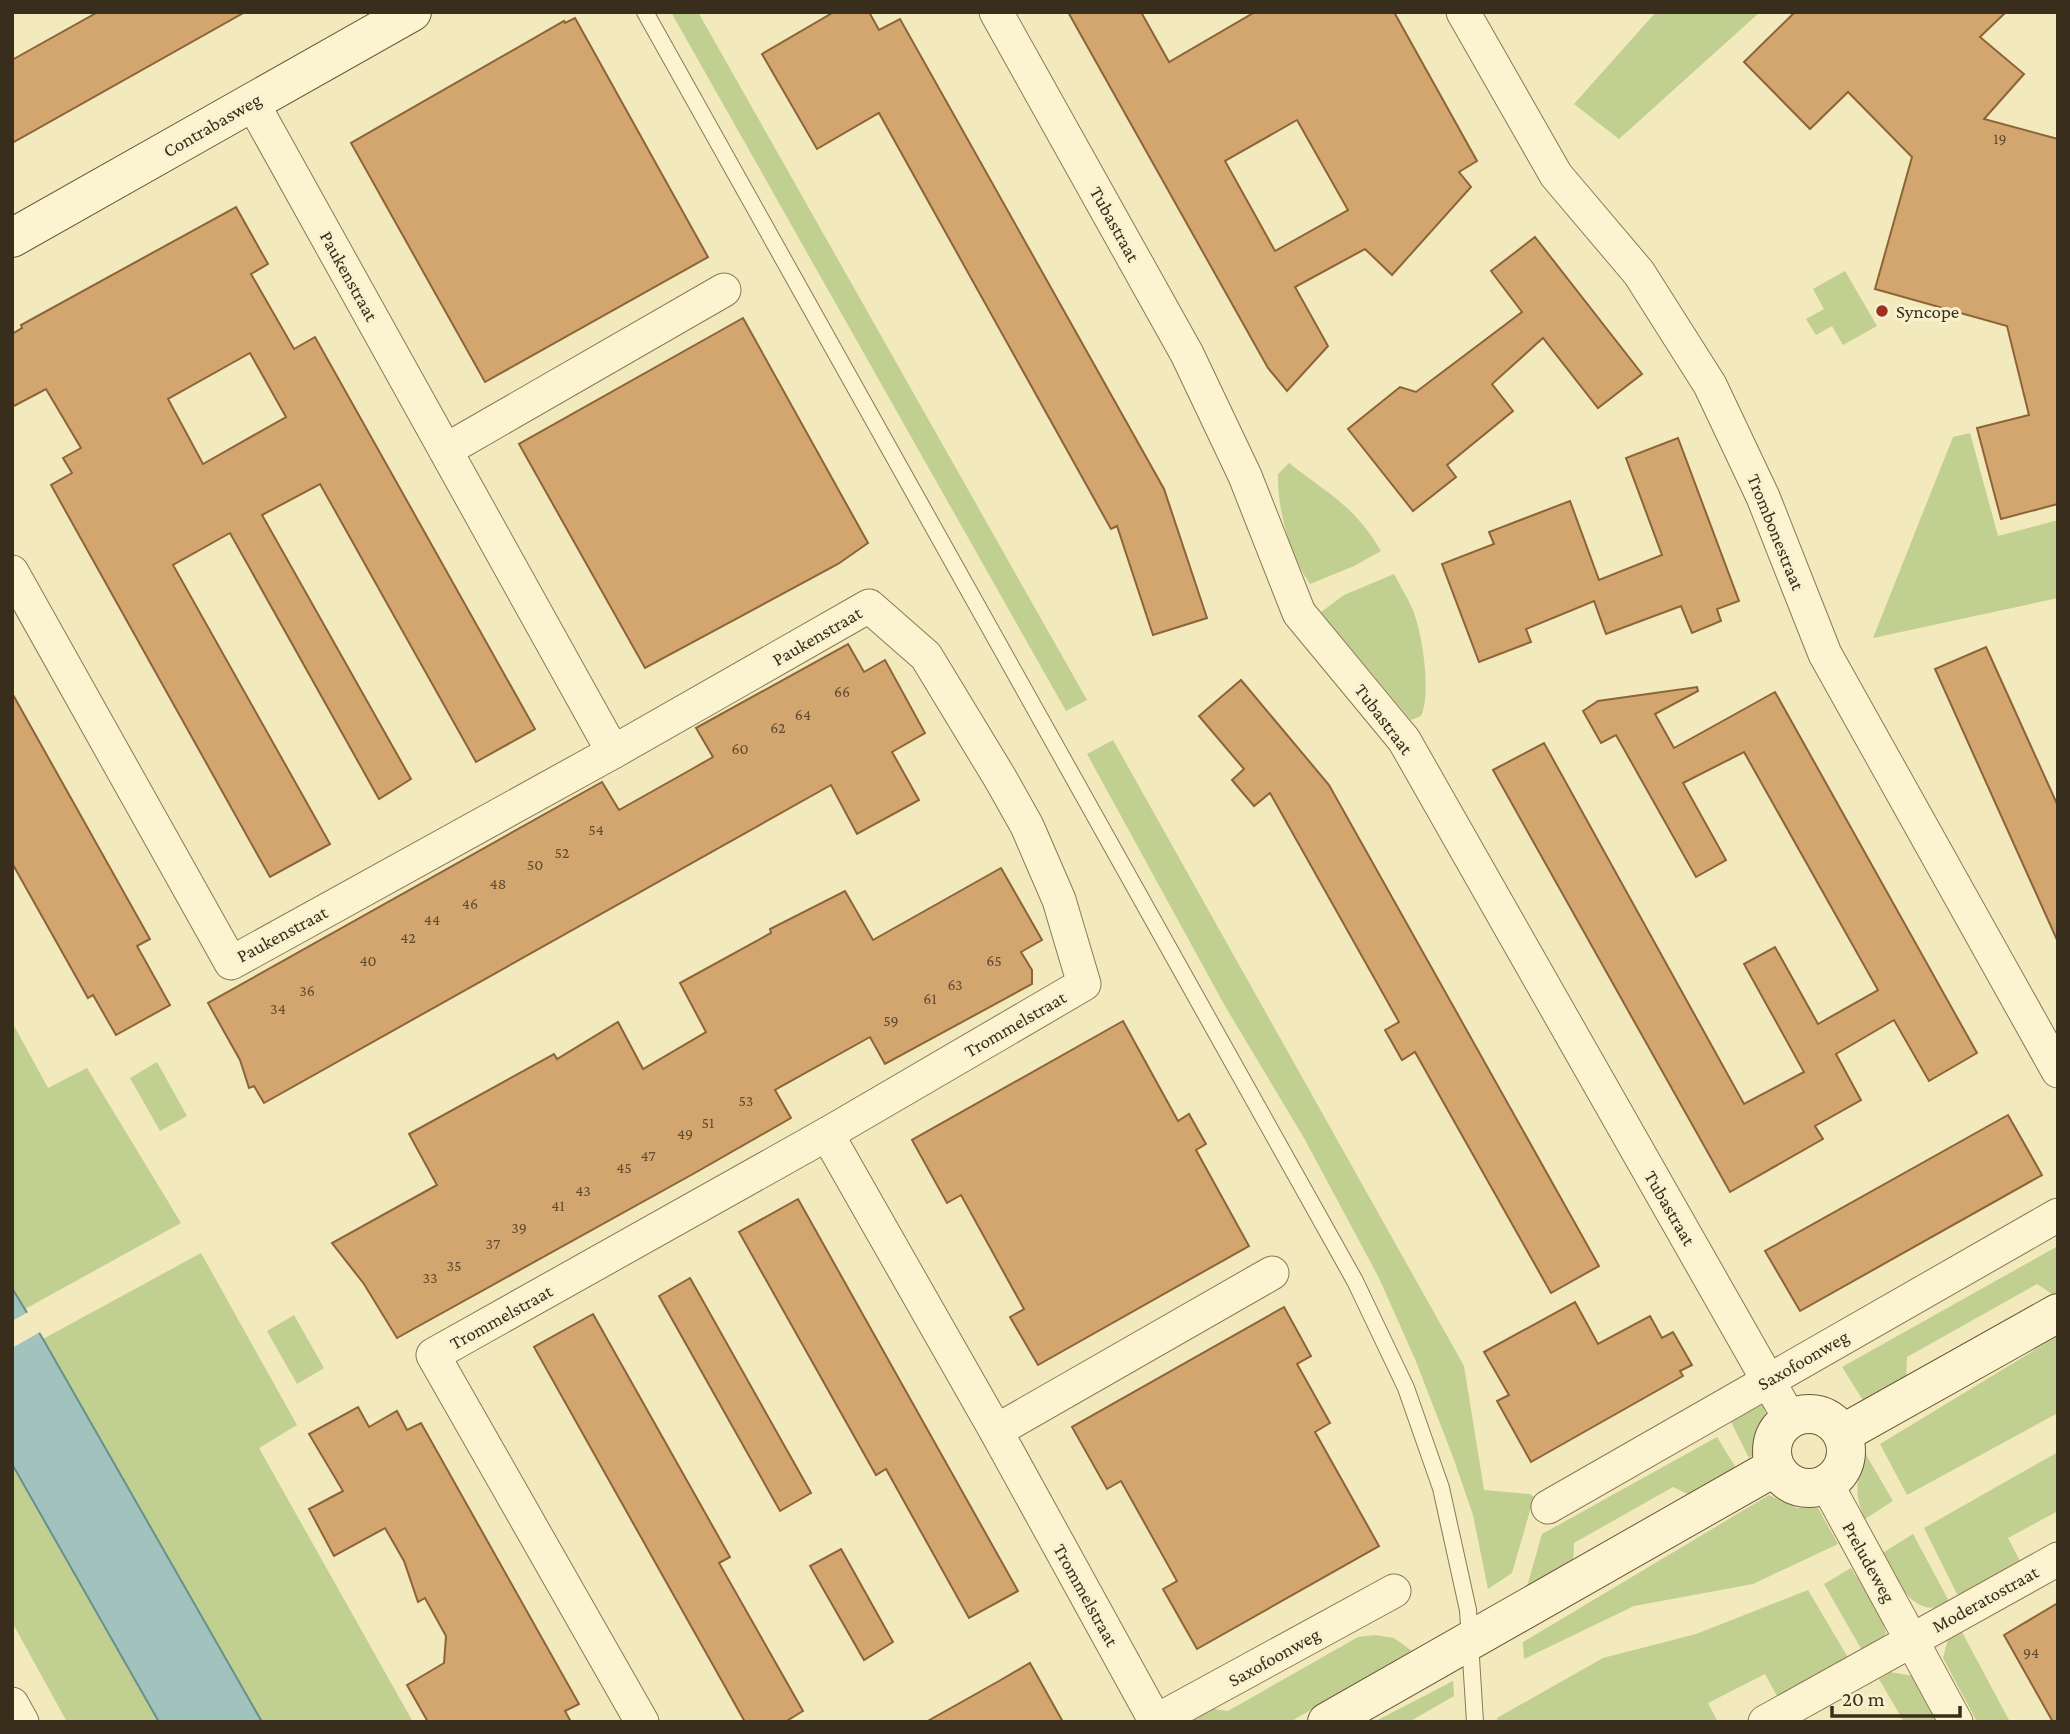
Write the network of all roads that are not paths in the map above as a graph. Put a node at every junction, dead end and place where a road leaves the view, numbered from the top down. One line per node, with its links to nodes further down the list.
1 (412, 12): 5 (street, Contrabasweg)
2 (645, 12): 27 (lane)
3 (996, 12): 17 (street, Tubastraat)
4 (1463, 12): 12 (street, Trombonestraat)
5 (252, 102): 6 (street, Contrabasweg); 8 (street, Paukenstraat)
6 (12, 238)
7 (724, 290): 8 (street)
8 (446, 450): 10 (street, Paukenstraat)
9 (12, 572): 10 (street, Paukenstraat)
10 (613, 752): 11 (street, Paukenstraat)
11 (1000, 778): 13 (street, Trommelstraat)
12 (2058, 1071)
13 (827, 1134): 19 (street, Trommelstraat); 31 (street, Trommelstraat)
14 (2058, 1215): 17 (street, Saxofoonweg)
15 (1272, 1273): 19 (street)
16 (2058, 1313): 20 (street)
17 (1767, 1380): 18 (street, Tubastraat); 23 (street, Saxofoonweg)
18 (1790, 1419): 20 (street); 21 (street)
19 (996, 1431): 29 (street, Trommelstraat)
20 (1842, 1434): 22 (street)
21 (1775, 1467): 22 (street); 27 (street)
22 (1826, 1483): 26 (street, Preludeweg)
23 (1548, 1507)
24 (2058, 1559): 26 (street, Moderatostraat)
25 (1394, 1591): 29 (street, Saxofoonweg)
26 (1913, 1640): 34 (street); 35 (street, Preludeweg)
27 (1468, 1643): 32 (street); 33 (lane)
28 (12, 1704): 30 (street)
29 (1155, 1721)
30 (22, 1722)
31 (642, 1722)
32 (1326, 1722)
33 (1475, 1722)
34 (1765, 1722)
35 (1956, 1722)

